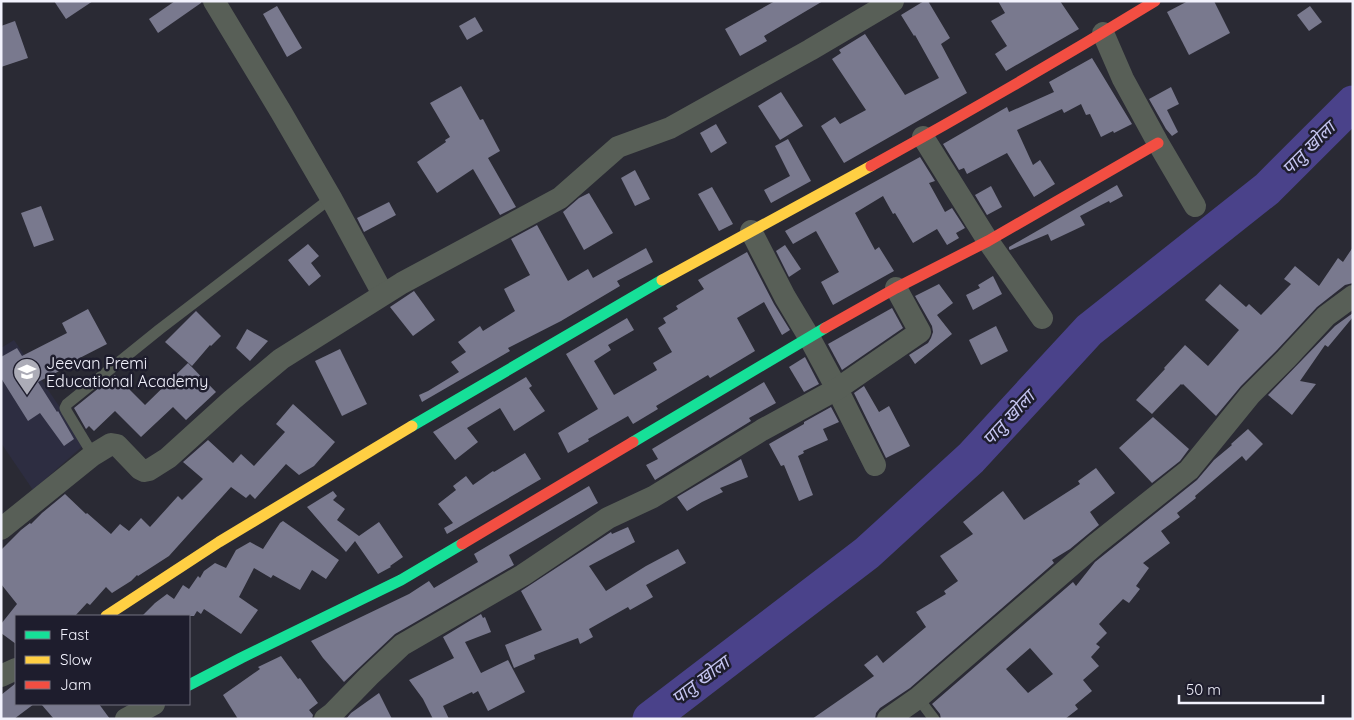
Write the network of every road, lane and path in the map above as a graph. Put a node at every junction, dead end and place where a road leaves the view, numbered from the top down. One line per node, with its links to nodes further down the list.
1 (214, 1): 8 (street)
2 (893, 1): 13 (street)
3 (1155, 1): 4 (street)
4 (1126, 9): 5 (street)
5 (1103, 33): 6 (street); 7 (street)
6 (923, 137): 10 (street); 11 (street)
7 (1158, 143): 9 (street); 11 (street)
8 (331, 198): 13 (street); 18 (lane)
9 (1195, 206)
10 (751, 231): 16 (street); 21 (street)
11 (988, 241): 12 (street); 15 (street)
12 (896, 288): 16 (street); 17 (street)
13 (383, 294): 18 (street)
14 (1353, 296): 25 (street)
15 (1042, 318)
16 (808, 337): 17 (street); 24 (street)
17 (837, 390): 19 (street); 28 (street)
18 (93, 455): 20 (street)
19 (875, 466)
20 (1, 529)
21 (108, 615)
22 (15, 669): 23 (street)
23 (1, 676)
24 (190, 684)
25 (918, 698): 29 (street); 30 (lane)
26 (152, 705): 27 (street)
27 (126, 719)
28 (325, 719)
29 (888, 719)
30 (934, 719)

